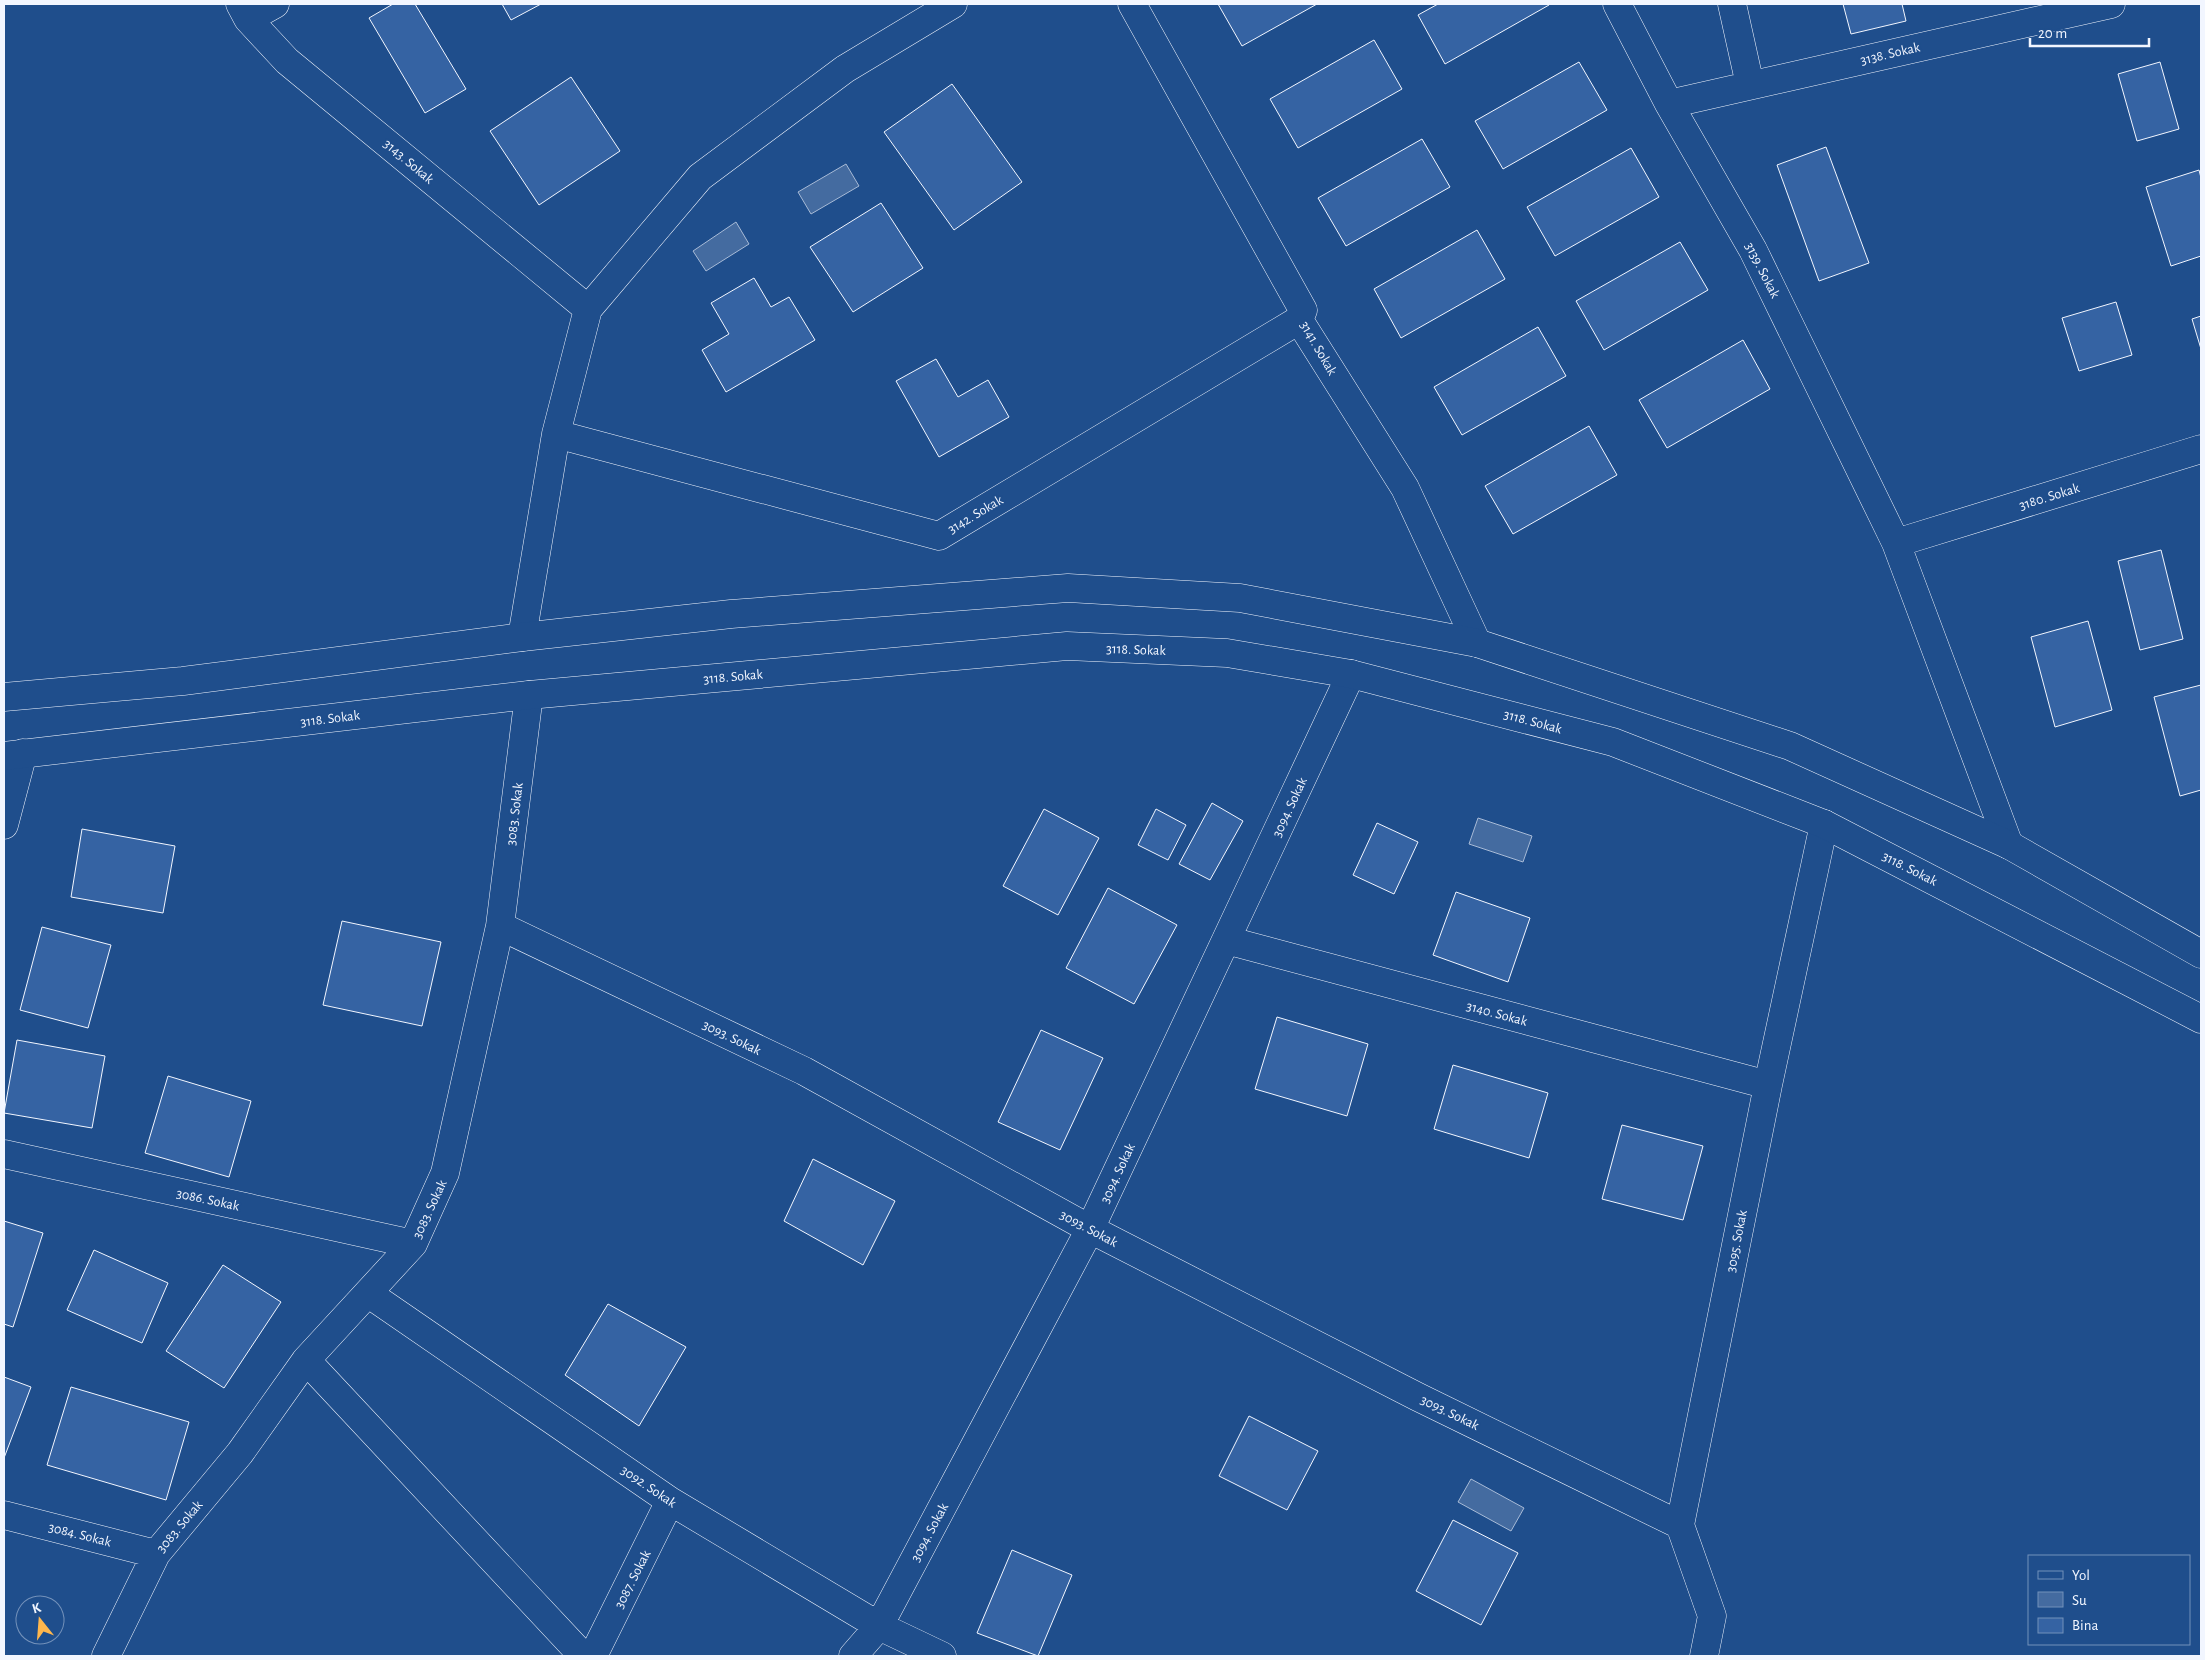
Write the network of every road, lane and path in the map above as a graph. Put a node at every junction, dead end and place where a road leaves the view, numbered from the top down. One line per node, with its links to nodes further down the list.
1 (275, 4): 7 (street)
2 (953, 4): 10 (street)
3 (1132, 4): 11 (street, 3141. Sokak)
4 (1617, 4): 9 (street, 3139. Sokak)
5 (1732, 4): 8 (street)
6 (2111, 4): 8 (street, 3138. Sokak)
7 (244, 12): 10 (street, 3143. Sokak)
8 (1750, 85): 9 (street, 3138. Sokak)
9 (1669, 104): 14 (street, 3139. Sokak)
10 (588, 310): 12 (street)
11 (1299, 320): 12 (street, 3142. Sokak); 16 (street, 3141. Sokak)
12 (556, 434): 15 (street)
13 (2201, 449): 14 (street, 3180. Sokak)
14 (1896, 543): 23 (street, 3139. Sokak)
15 (522, 636): 16 (street); 19 (street)
16 (1477, 643): 23 (street)
17 (1351, 674): 18 (street, 3118. Sokak); 21 (street, 3118. Sokak); 25 (street, 3094. Sokak)
18 (529, 695): 20 (street, 3118. Sokak); 24 (street, 3083. Sokak)
19 (4, 697)
20 (13, 755): 22 (street)
21 (1824, 824): 27 (street, 3118. Sokak); 28 (street, 3095. Sokak)
22 (4, 826)
23 (2009, 844): 26 (street)
24 (500, 926): 30 (street, 3093. Sokak); 31 (street, 3083. Sokak)
25 (1226, 940): 28 (street, 3140. Sokak); 30 (street, 3094. Sokak)
26 (2201, 954)
27 (2201, 1019)
28 (1768, 1085): 36 (street, 3095. Sokak)
29 (4, 1154): 31 (street, 3086. Sokak)
30 (1090, 1229): 36 (street, 3093. Sokak); 38 (street, 3094. Sokak)
31 (413, 1244): 32 (street, 3083. Sokak)
32 (369, 1294): 33 (street, 3083. Sokak); 34 (street, 3092. Sokak)
33 (306, 1360): 37 (street, 3083. Sokak); 40 (street)
34 (670, 1501): 38 (street, 3092. Sokak); 41 (street, 3087. Sokak)
35 (4, 1515): 37 (street, 3084. Sokak)
36 (1680, 1525): 44 (street)
37 (156, 1554): 39 (street, 3083. Sokak)
38 (879, 1626): 42 (street, 3094. Sokak); 43 (street, 3092. Sokak)
39 (106, 1656)
40 (583, 1656)
41 (593, 1656)
42 (853, 1656)
43 (942, 1656)
44 (1704, 1656)

